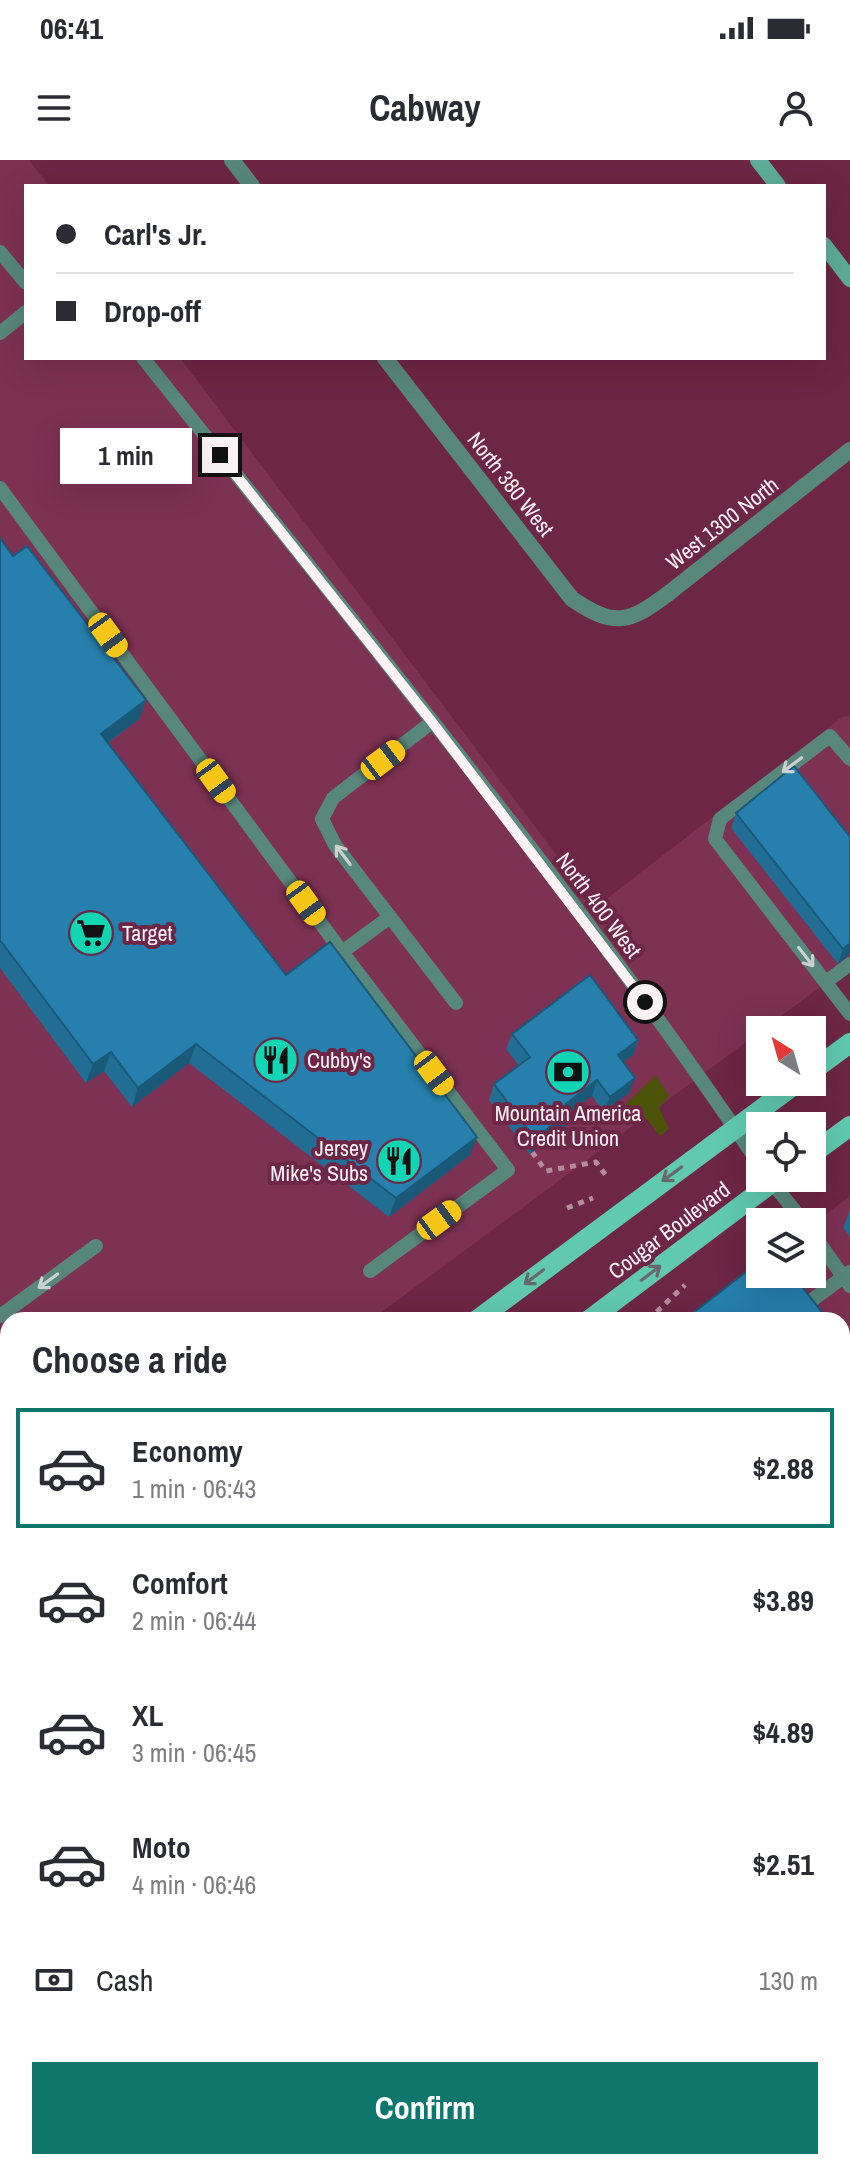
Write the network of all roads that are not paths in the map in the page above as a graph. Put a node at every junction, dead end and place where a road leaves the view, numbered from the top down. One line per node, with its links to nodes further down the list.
1 (232, 160): 3 (street)
2 (758, 160): 4 (street)
3 (250, 184)
4 (776, 184)
5 (826, 248): 7 (street)
6 (0, 252): 8 (lane)
7 (850, 279)
8 (24, 281)
9 (24, 314): 10 (lane)
10 (0, 333)
11 (145, 360): 16 (lane, North 400 West)
12 (387, 360): 15 (street, North 380 West)
13 (850, 450): 15 (street, West 1300 North)
14 (0, 488): 19 (lane)
15 (615, 621)
16 (432, 722): 18 (lane, one-way to 16); 28 (lane, North 400 West)
17 (850, 759): 21 (lane, one-way to 21)
18 (390, 917): 19 (lane); 22 (lane)
19 (342, 952): 34 (lane)
20 (850, 964): 21 (lane)
21 (826, 982): 23 (lane)
22 (456, 1003)
23 (850, 1014)
24 (850, 1043): 25 (main road)
25 (826, 1061)
26 (779, 1096): 28 (main road, Cougar Boulevard)
27 (850, 1126): 30 (main road)
28 (735, 1128): 29 (lane, North 400 West); 37 (main road, Cougar Boulevard, one-way to 37)
29 (746, 1144)
30 (826, 1144)
31 (757, 1192): 38 (main road, Cougar Boulevard, one-way to 31)
32 (96, 1246): 36 (lane, one-way to 36)
33 (826, 1250): 35 (lane)
34 (370, 1271)
35 (848, 1278): 39 (lane)
36 (5, 1312)
37 (487, 1312)
38 (600, 1312)
39 (797, 1312)

